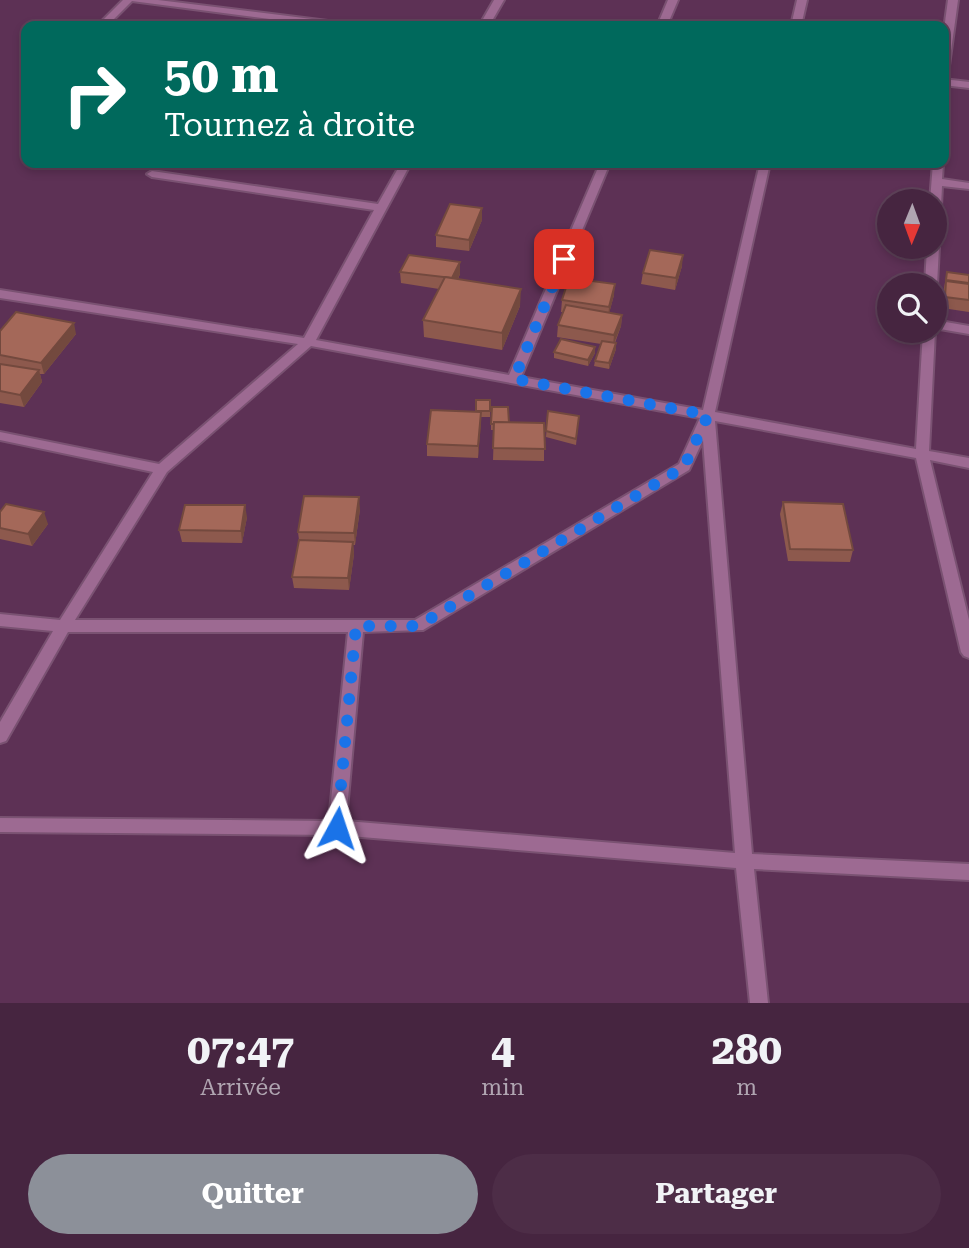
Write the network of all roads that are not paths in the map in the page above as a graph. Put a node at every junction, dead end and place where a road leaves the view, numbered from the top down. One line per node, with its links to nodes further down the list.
1 (128, 0): 7 (street)
2 (136, 0): 8 (street)
3 (499, 0): 9 (street)
4 (673, 0): 10 (street)
5 (802, 0): 11 (street)
6 (953, 0): 12 (street)
7 (107, 21)
8 (304, 21)
9 (487, 21)
10 (664, 21)
11 (797, 21)
12 (949, 29)
13 (949, 83): 14 (street)
14 (969, 85)
15 (404, 168): 23 (street)
16 (603, 168): 29 (street)
17 (764, 168): 30 (street)
18 (938, 168): 20 (street)
19 (152, 174): 23 (street)
20 (937, 181): 21 (street); 22 (street)
21 (969, 186)
22 (936, 189)
23 (382, 208): 27 (street)
24 (0, 293): 27 (street)
25 (947, 326): 26 (street)
26 (969, 330)
27 (308, 342): 29 (street); 34 (street)
28 (928, 343): 32 (street)
29 (514, 379): 30 (street)
30 (708, 415): 32 (street); 37 (street); 42 (street)
31 (0, 436): 34 (street)
32 (922, 454): 33 (street); 38 (street)
33 (969, 463)
34 (162, 469): 36 (street)
35 (0, 620): 36 (street)
36 (64, 626): 37 (street); 39 (street)
37 (356, 626): 41 (street)
38 (969, 652)
39 (0, 736)
40 (0, 825): 41 (street)
41 (337, 828): 42 (street)
42 (744, 861): 43 (street); 44 (street)
43 (969, 872)
44 (759, 1003)

